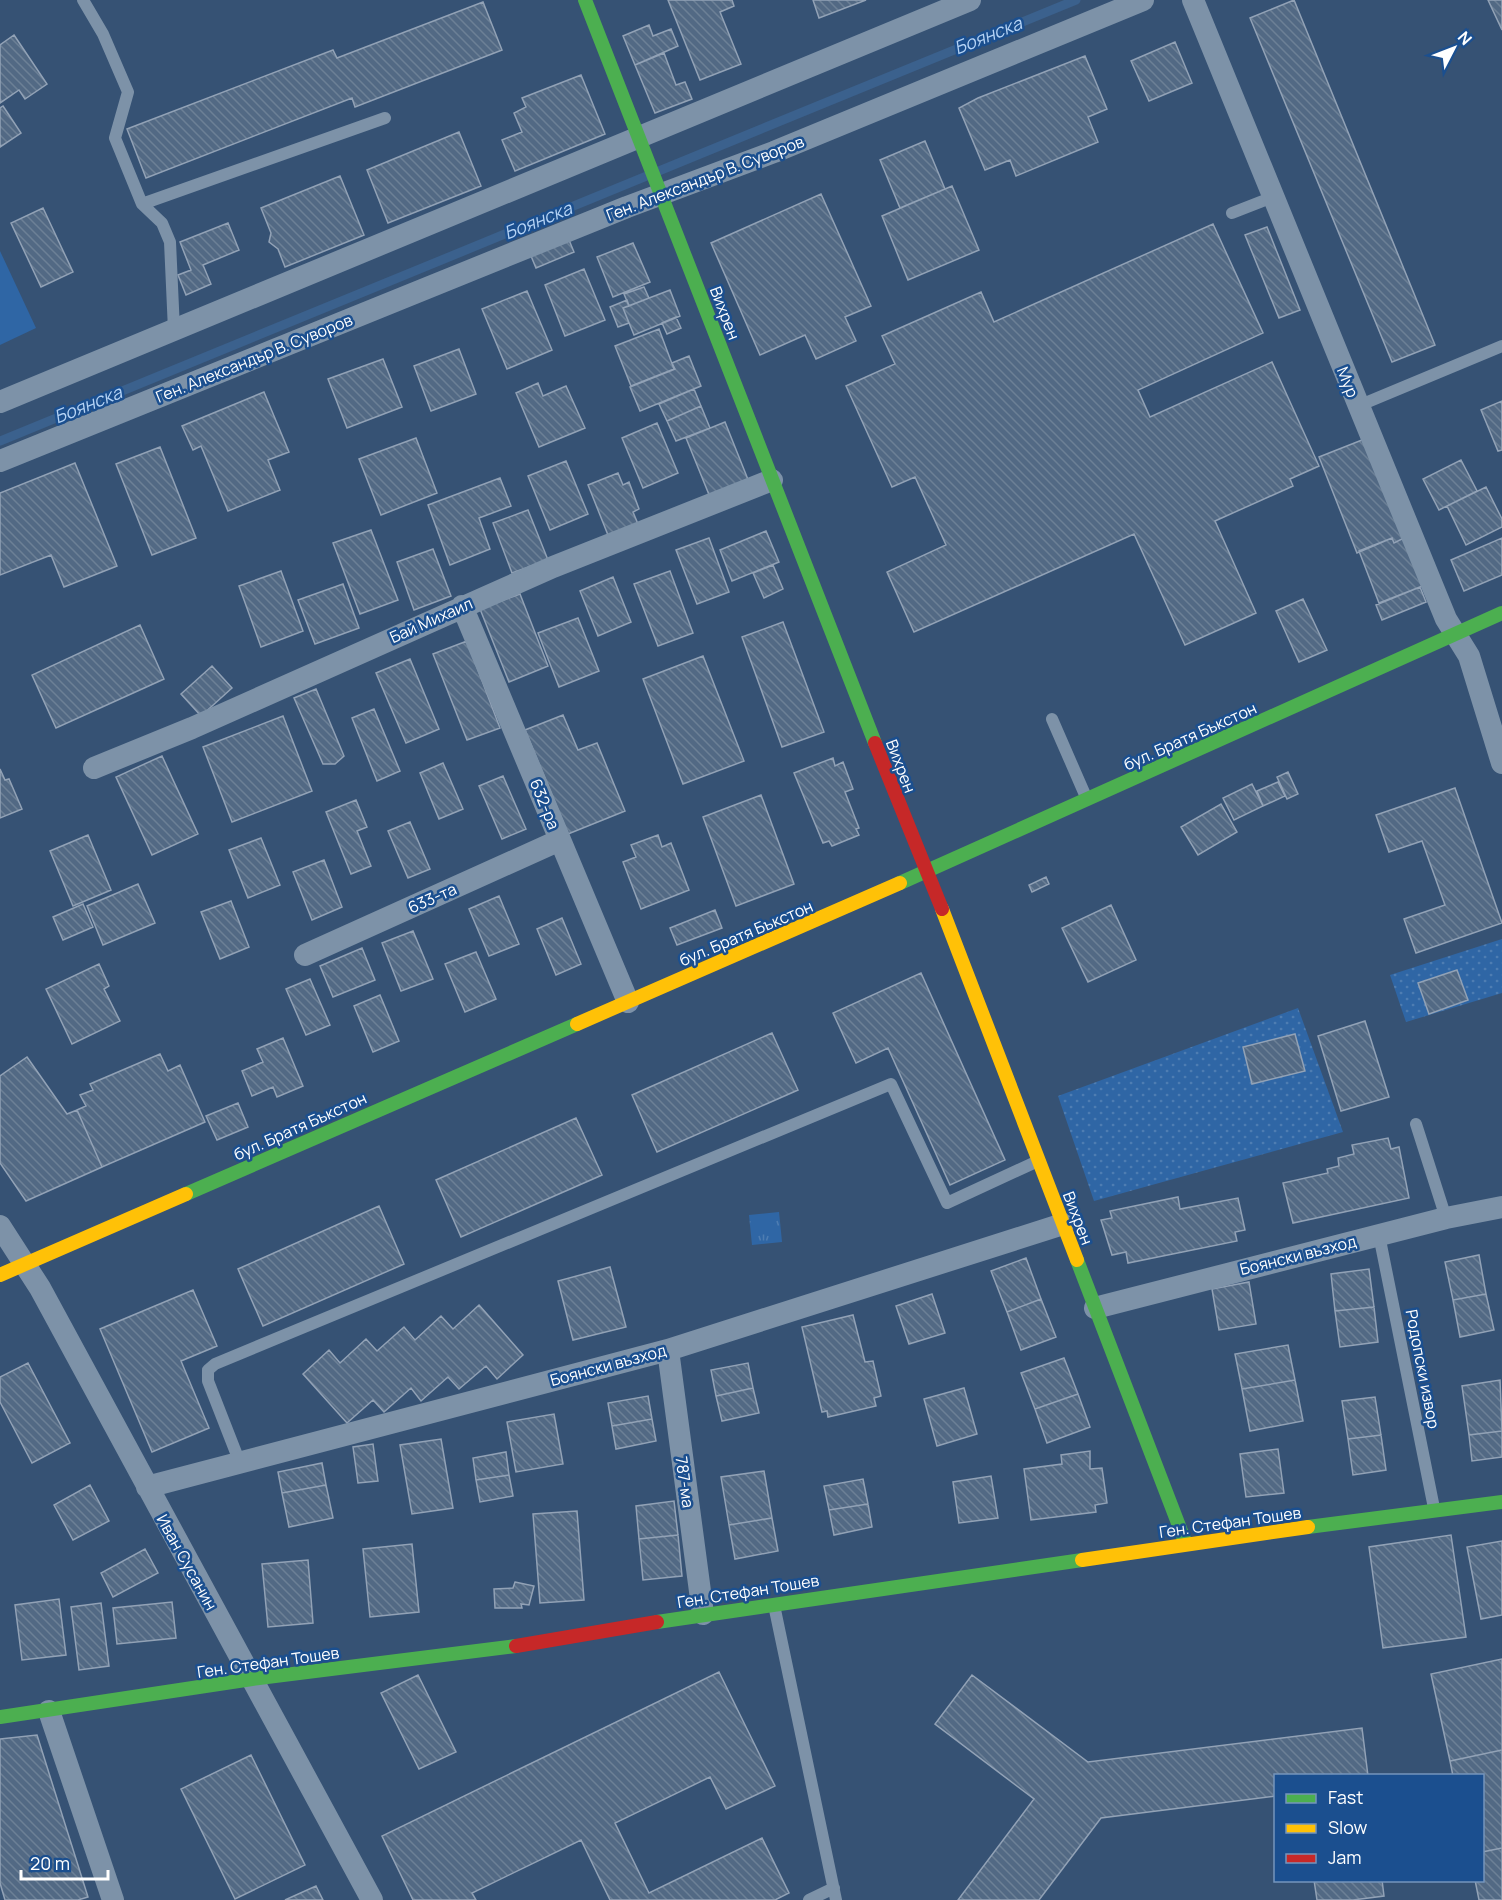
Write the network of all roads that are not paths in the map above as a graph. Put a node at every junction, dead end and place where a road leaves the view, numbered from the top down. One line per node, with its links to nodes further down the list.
1 (83, 0): 10 (lane)
2 (585, 0): 7 (street, Вихрен)
3 (970, 0): 7 (street)
4 (1143, 0): 8 (street, Ген. Александър В. Суворов)
5 (1193, 0): 9 (street, Мур)
6 (385, 118): 10 (lane)
7 (636, 137): 8 (street, Вихрен); 12 (street)
8 (661, 194): 16 (street, Ген. Александър В. Суворов); 17 (street, Вихрен)
9 (1273, 197): 11 (lane); 15 (street, Мур)
10 (142, 204): 12 (lane)
11 (1232, 213)
12 (174, 330): 14 (street)
13 (1502, 346): 15 (lane)
14 (0, 402)
15 (1358, 406): 20 (street, Мур)
16 (0, 461)
17 (772, 480): 18 (street, Бай Михаил); 26 (street, Вихрен)
18 (462, 606): 23 (street, Бай Михаил); 25 (street, 632-ра)
19 (1502, 613): 20 (street, бул. Братя Бъкстон)
20 (1456, 634): 22 (street, Мур); 24 (street, бул. Братя Бъкстон)
21 (1052, 719): 24 (lane)
22 (1502, 763)
23 (94, 768)
24 (1088, 801): 26 (street, бул. Братя Бъкстон)
25 (560, 840): 27 (street, 633-та); 28 (street, 632-ра)
26 (926, 872): 28 (street, бул. Братя Бъкстон); 30 (street, Вихрен)
27 (305, 955)
28 (628, 1002): 36 (street, бул. Братя Бъкстон)
29 (1416, 1124): 32 (lane)
30 (1039, 1161): 33 (street, Вихрен); 40 (lane)
31 (1502, 1206): 32 (street, Боянски възход)
32 (1446, 1218): 35 (street, Боянски възход)
33 (1063, 1224): 38 (street, Вихрен); 39 (street, Боянски възход)
34 (0, 1226): 36 (street, Иван Сусанин)
35 (1379, 1235): 38 (street, Боянски възход); 43 (lane, Родопски извор)
36 (25, 1264): 37 (street, бул. Братя Бъкстон); 41 (street, Иван Сусанин)
37 (0, 1275)
38 (1095, 1308): 44 (street, Вихрен)
39 (668, 1350): 40 (street, Боянски възход); 46 (street, 787-ма)
40 (240, 1463): 41 (street, Боянски възход)
41 (147, 1487): 47 (street, Иван Сусанин)
42 (1502, 1502): 43 (street, Ген. Стефан Тошев)
43 (1435, 1509): 44 (street, Ген. Стефан Тошев)
44 (1186, 1544): 45 (street, Ген. Стефан Тошев)
45 (774, 1604): 46 (street, Ген. Стефан Тошев); 50 (lane)
46 (703, 1614): 47 (street, Ген. Стефан Тошев)
47 (252, 1679): 48 (street, Ген. Стефан Тошев); 52 (street, Иван Сусанин)
48 (50, 1711): 49 (street, Ген. Стефан Тошев); 51 (street)
49 (0, 1717)
50 (835, 1894): 53 (lane)
51 (113, 1900)
52 (372, 1900)
53 (809, 1900)

